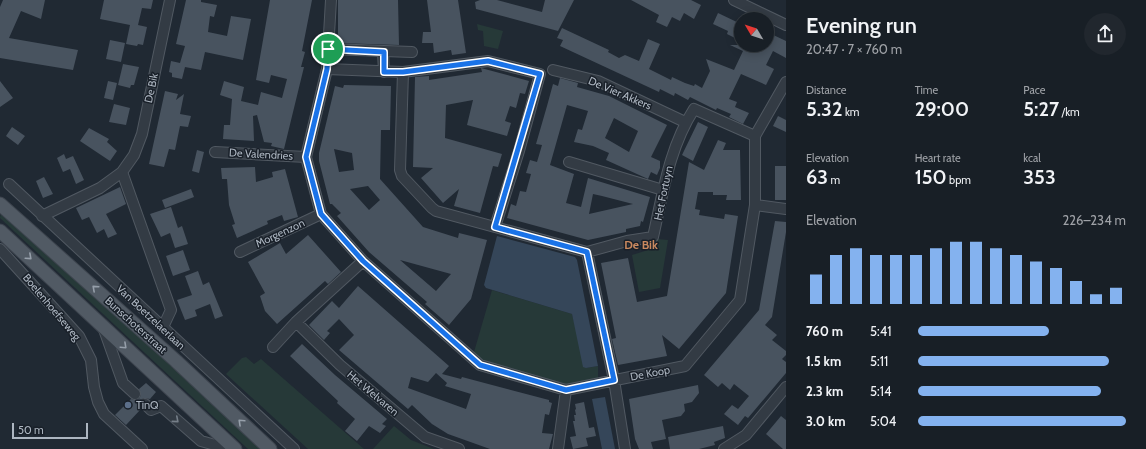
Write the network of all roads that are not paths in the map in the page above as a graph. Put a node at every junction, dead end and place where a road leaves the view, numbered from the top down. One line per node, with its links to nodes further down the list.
1 (170, 0): 19 (street, De Bik)
2 (331, 0): 6 (street, De Koop)
3 (734, 0): 4 (street)
4 (752, 4): 5 (street)
5 (786, 25)
6 (328, 49): 7 (street); 9 (street, De Koop)
7 (384, 52): 8 (street); 11 (street)
8 (412, 52)
9 (327, 69): 11 (street); 17 (street, De Koop)
10 (553, 70): 14 (street, De Vier Akkers)
11 (384, 72): 12 (street)
12 (403, 72): 27 (street); 27 (street)
13 (786, 82): 15 (street, De Koop)
14 (685, 122): 15 (street, Het Fortuyn); 21 (street, Het Fortuyn)
15 (755, 136): 23 (street, De Koop)
16 (215, 152): 17 (street, De Valendries)
17 (306, 157): 25 (street, De Koop)
18 (569, 162): 21 (street)
19 (122, 172): 26 (street, De Bik); 35 (street)
20 (9, 184): 26 (street, Van Boetzelaerlaan)
21 (663, 190): 31 (street, Het Fortuyn)
22 (0, 204): 44 (main road, Bunschoterstraat, one-way to 22)
23 (755, 205): 24 (street); 37 (street, De Koop)
24 (786, 209)
25 (321, 214): 30 (street, Morgenzon); 32 (street, De Koop)
26 (42, 216): 35 (street, Van Boetzelaerlaan)
27 (495, 227): 31 (street)
28 (0, 231): 34 (main road, Bunschoterstraat, one-way to 34)
29 (0, 249): 43 (street, Boelenhoefseweg)
30 (240, 252)
31 (587, 252): 37 (street)
32 (363, 261): 33 (street); 38 (street, De Koop)
33 (296, 322): 36 (street); 46 (street, Het Welvaren)
34 (102, 324): 40 (street); 42 (main road, Bunschoterstraat, one-way to 42)
35 (163, 327): 45 (street, Van Boetzelaerlaan)
36 (273, 347)
37 (614, 380): 38 (street, De Koop); 48 (street)
38 (566, 390): 47 (street)
39 (784, 393): 49 (street)
40 (135, 394)
41 (145, 404): 42 (street, one-way to 42)
42 (233, 447)
43 (142, 449)
44 (270, 449)
45 (294, 449)
46 (459, 449)
47 (558, 449)
48 (625, 449)
49 (724, 449)

